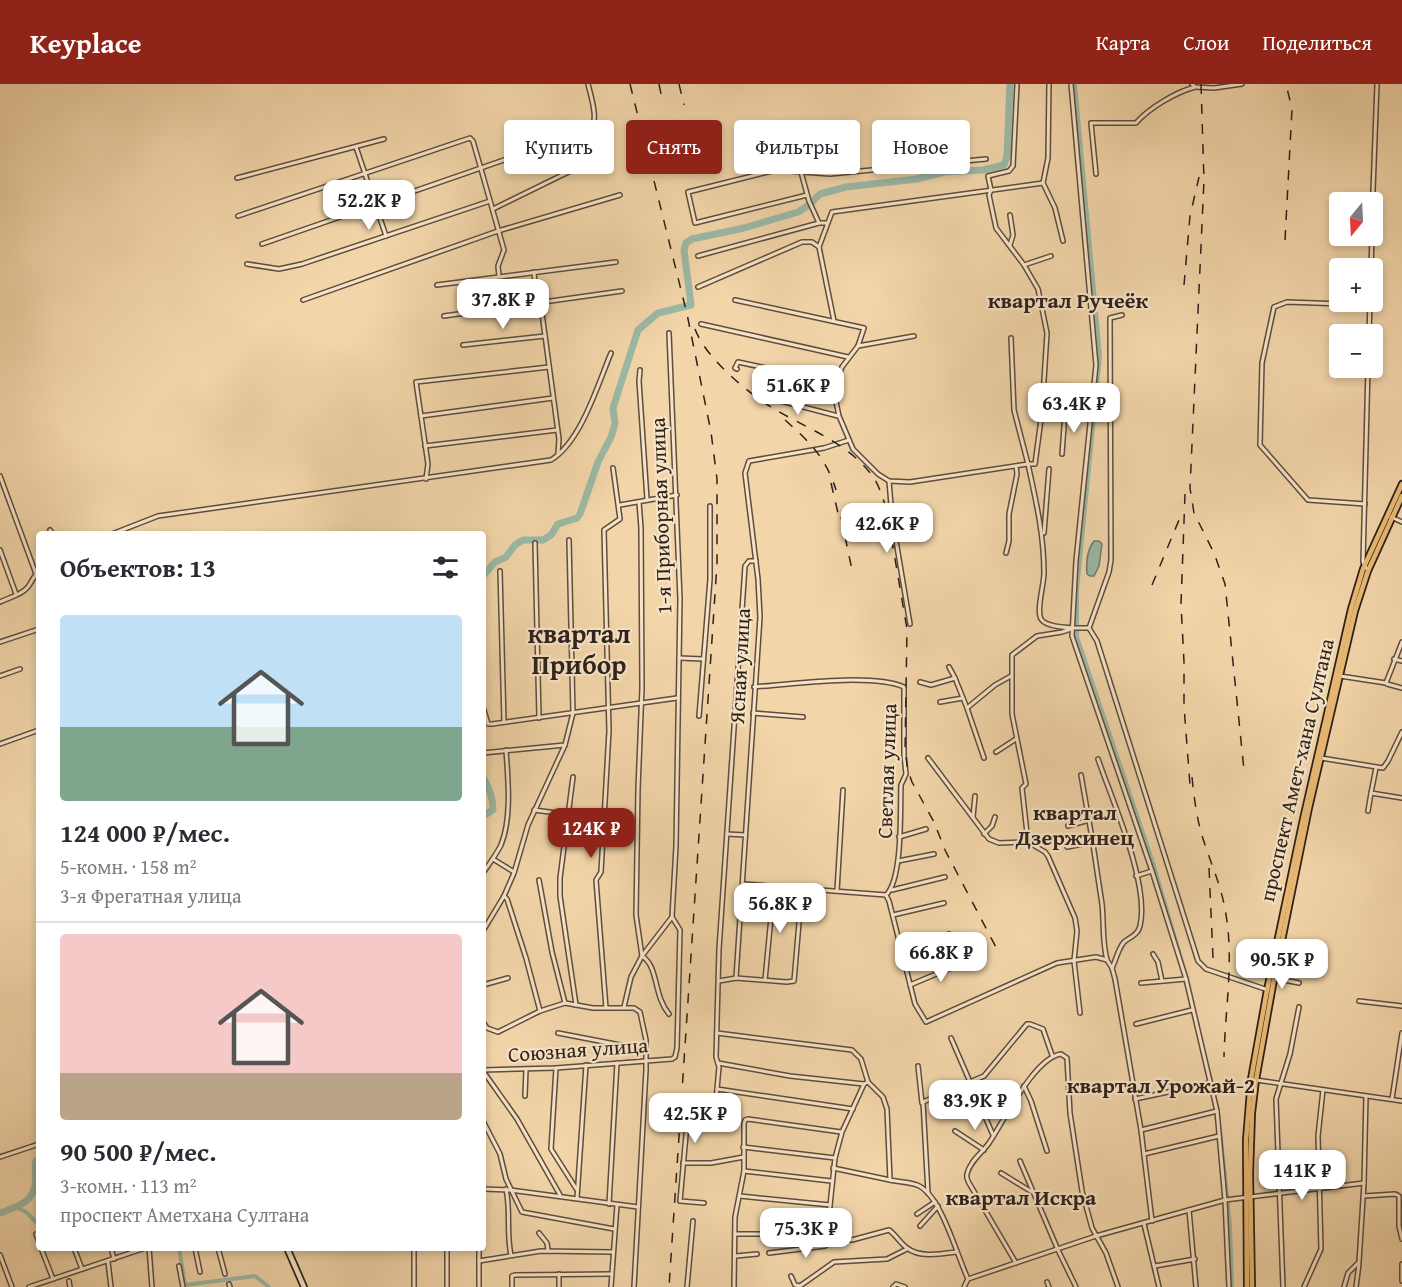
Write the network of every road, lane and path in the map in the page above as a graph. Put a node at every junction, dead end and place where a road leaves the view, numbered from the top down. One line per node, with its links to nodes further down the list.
1 (588, 84): 11 (street)
2 (1017, 84): 20 (street)
3 (1049, 84): 19 (street)
4 (1071, 84): 72 (street)
5 (1242, 84): 7 (street)
6 (1377, 84): 21 (street)
7 (1193, 85): 17 (street)
8 (384, 139): 9 (street)
9 (356, 146): 13 (street); 18 (street)
10 (986, 159): 12 (street)
11 (481, 168): 13 (street); 24 (street); 25 (street)
12 (860, 171)
13 (365, 173): 25 (street); 28 (street)
14 (564, 174): 26 (street)
15 (760, 174): 23 (street)
16 (802, 174): 23 (street)
17 (1096, 174)
18 (237, 178)
19 (1043, 183): 20 (street); 33 (street)
20 (991, 190): 30 (street); 35 (street)
21 (1373, 192)
22 (620, 195): 31 (street)
23 (807, 195): 29 (street)
24 (490, 201): 26 (street); 32 (street)
25 (375, 205): 32 (street); 34 (street)
26 (493, 209): 31 (street)
27 (1010, 215): 35 (street)
28 (238, 216)
29 (819, 223): 30 (street); 37 (street)
30 (827, 223): 36 (street)
31 (499, 231): 43 (street); 47 (street)
32 (386, 236): 40 (street)
33 (1063, 241)
34 (262, 244)
35 (1010, 246): 41 (street)
36 (819, 247): 45 (street); 53 (street)
37 (698, 256)
38 (1051, 256): 41 (street)
39 (616, 262): 42 (street)
40 (247, 264)
41 (1024, 265): 70 (street)
42 (534, 272): 43 (street); 49 (street)
43 (499, 276): 44 (street)
44 (437, 285)
45 (698, 287)
46 (622, 291): 49 (street)
47 (303, 300)
48 (735, 300): 53 (street)
49 (540, 303): 52 (street); 56 (street)
50 (1329, 303): 92 (street)
51 (1122, 315): 113 (street)
52 (444, 316)
53 (834, 321): 60 (street)
54 (701, 324): 62 (street)
55 (669, 333): 88 (street, 1-я Приборная улица)
56 (545, 336): 59 (street); 63 (street)
57 (914, 336): 60 (street)
58 (1011, 338): 80 (street)
59 (463, 345)
60 (858, 346): 62 (street)
61 (611, 353): 79 (street)
62 (849, 357): 67 (street)
63 (549, 367): 69 (street); 73 (street)
64 (737, 369): 67 (street)
65 (640, 370): 90 (street)
66 (1368, 378): 92 (street)
67 (836, 383): 74 (street)
68 (761, 396): 74 (street)
69 (553, 398): 73 (street); 75 (street)
70 (1042, 412): 71 (street); 80 (street)
71 (1065, 413): 72 (street); 78 (street)
72 (1090, 414): 112 (street)
73 (421, 416): 77 (street)
74 (839, 416): 76 (street)
75 (558, 430): 77 (street); 79 (street)
76 (849, 440): 86 (street); 103 (street, Ясная улица)
77 (425, 446): 85 (street)
78 (1062, 454)
79 (557, 456): 85 (street)
80 (1028, 464): 81 (street); 98 (street)
81 (1016, 466): 86 (street); 102 (street)
82 (613, 468): 93 (street)
83 (1049, 470): 98 (street)
84 (0, 476): 105 (street)
85 (426, 479): 97 (street)
86 (889, 481): 111 (street)
87 (1402, 484): 95 (main road, проспект Амет-хана Султана)
88 (677, 495): 90 (street); 117 (street, 1-я Приборная улица)
89 (1402, 496): 95 (main road)
90 (647, 499): 91 (street)
91 (639, 502): 93 (street); 133 (street)
92 (1365, 504): 104 (street)
93 (620, 505): 135 (street)
94 (710, 506): 118 (street)
95 (1389, 516): 96 (street); 104 (main road, проспект Амет-хана Султана); 107 (main road)
96 (1402, 522)
97 (119, 531)
98 (1043, 537): 112 (street)
99 (569, 540): 137 (street)
100 (535, 543): 142 (street)
101 (0, 550): 109 (street)
102 (1006, 552)
103 (756, 561): 129 (street, Ясная улица); 172 (street)
104 (1365, 565): 107 (street); 123 (main road, проспект Амет-хана Султана)
105 (36, 570)
106 (500, 570): 143 (street)
107 (1368, 572): 123 (main road)
108 (36, 575): 109 (street)
109 (16, 594): 110 (street)
110 (0, 602)
111 (910, 624)
112 (1072, 628): 113 (street); 125 (street); 183 (street)
113 (1089, 628): 218 (street)
114 (36, 630): 115 (street)
115 (0, 642)
116 (1402, 642): 119 (street)
117 (679, 658): 118 (street); 131 (street, 1-я Приборная улица)
118 (704, 659): 139 (street)
119 (1394, 659): 120 (street); 128 (street)
120 (1402, 661)
121 (949, 667): 126 (street)
122 (20, 669): 124 (street)
123 (1337, 675): 128 (street); 152 (main road, проспект Амет-хана Султана)
124 (0, 676)
125 (1011, 676): 136 (street); 146 (street)
126 (955, 678): 127 (street); 132 (street)
127 (920, 682)
128 (1386, 683): 130 (street)
129 (754, 687): 138 (street, Ясная улица); 175 (street, Светлая улица)
130 (1402, 688)
131 (677, 698): 133 (street); 197 (street, 1-я Приборная улица)
132 (963, 698): 134 (street); 136 (street)
133 (642, 702): 135 (street); 202 (street)
134 (940, 702)
135 (607, 707): 137 (street); 167 (street)
136 (967, 708): 154 (street)
137 (573, 713): 142 (street); 148 (street)
138 (753, 713): 141 (street); 174 (street, Ясная улица)
139 (699, 716)
140 (486, 717): 143 (street)
141 (803, 717)
142 (538, 718): 143 (street)
143 (504, 723)
144 (36, 731): 147 (street)
145 (1402, 732): 156 (street)
146 (1016, 739): 150 (street); 176 (street)
147 (0, 744)
148 (564, 745): 149 (street); 163 (street)
149 (506, 750): 151 (street); 180 (street)
150 (996, 752)
151 (486, 753)
152 (1320, 757): 156 (street); 209 (main road, проспект Амет-хана Султана)
153 (928, 758): 168 (street)
154 (984, 758)
155 (1098, 759): 185 (street)
156 (1376, 768): 160 (street)
157 (1081, 775): 169 (street)
158 (573, 777): 165 (street)
159 (843, 790): 192 (street)
160 (1371, 793): 162 (street); 164 (street)
161 (975, 796): 168 (street)
162 (1402, 798)
163 (534, 810): 165 (street); 184 (street)
164 (1368, 811)
165 (568, 815): 167 (street); 221 (street)
166 (995, 817): 173 (street)
167 (603, 819): 224 (street)
168 (972, 819): 173 (street)
169 (1089, 820): 170 (street); 177 (street)
170 (1068, 826)
171 (926, 829): 175 (street)
172 (727, 834): 174 (street); 212 (street)
173 (984, 834): 176 (street)
174 (745, 835): 188 (street, Ясная улица)
175 (898, 837): 181 (street, Светлая улица)
176 (1028, 842): 204 (street)
177 (1093, 842): 178 (street); 203 (street)
178 (1067, 847)
179 (934, 854): 181 (street)
180 (493, 859): 182 (street); 184 (street)
181 (898, 861): 191 (street, Светлая улица)
182 (486, 869)
183 (1152, 871): 185 (street); 210 (street)
184 (514, 873): 194 (street)
185 (1136, 876): 206 (street)
186 (945, 877): 191 (street)
187 (539, 880): 220 (street)
188 (743, 884): 189 (street); 208 (street, Ясная улица)
189 (774, 886): 190 (street); 211 (street)
190 (802, 888): 192 (street); 211 (street)
191 (892, 890): 193 (street)
192 (837, 891): 193 (street)
193 (886, 895): 196 (street)
194 (504, 896): 198 (street); 227 (street)
195 (944, 903): 196 (street)
196 (893, 915): 200 (street)
197 (672, 917): 202 (street); 238 (street, 1-я Приборная улица)
198 (486, 926)
199 (949, 934): 200 (street)
200 (902, 952): 217 (street)
201 (1153, 954): 213 (street)
202 (642, 956): 225 (street); 229 (street)
203 (1107, 960): 204 (street); 206 (street)
204 (1074, 961): 217 (street); 228 (street)
205 (965, 962): 217 (street)
206 (1112, 968): 258 (street)
207 (508, 978): 216 (street)
208 (736, 978): 211 (street); 212 (street)
209 (1272, 978): 215 (street); 218 (main road, проспект Амет-хана Султана)
210 (1186, 979): 213 (street); 226 (street)
211 (765, 980)
212 (719, 981): 233 (street)
213 (1162, 981): 214 (street)
214 (1141, 983)
215 (1299, 983)
216 (486, 984)
217 (910, 985)
218 (1269, 991): 248 (main road, проспект Амет-хана Султана)
219 (1359, 1001): 222 (street)
220 (565, 1003): 221 (street); 227 (street)
221 (576, 1005): 224 (street)
222 (1402, 1006)
223 (1299, 1007): 252 (street)
224 (606, 1008): 225 (street)
225 (624, 1008): 236 (street)
226 (1192, 1010): 230 (street); 251 (street)
227 (540, 1011): 231 (street)
228 (1080, 1013)
229 (669, 1014)
230 (1137, 1024)
231 (486, 1026)
232 (558, 1033): 236 (street)
233 (717, 1033): 241 (street); 250 (street)
234 (1402, 1033): 259 (street)
235 (951, 1038): 249 (street)
236 (646, 1050): 239 (street)
237 (1052, 1055): 249 (street); 253 (street); 318 (street)
238 (675, 1057): 239 (street, Союзная улица)
239 (646, 1060): 240 (street, Союзная улица); 307 (street)
240 (617, 1063): 242 (street, Союзная улица); 303 (street)
241 (718, 1063): 250 (street); 254 (street)
242 (586, 1065): 244 (street, Союзная улица); 291 (street)
243 (918, 1065): 261 (street)
244 (556, 1068): 245 (street, Союзная улица); 291 (street)
245 (526, 1069): 246 (street, Союзная улица); 256 (street)
246 (486, 1070)
247 (486, 1074): 295 (street)
248 (1254, 1080): 252 (street); 298 (main road, проспект Амет-хана Султана)
249 (970, 1082): 261 (street); 270 (street)
250 (866, 1083): 262 (street); 285 (street)
251 (1210, 1083): 258 (street); 264 (street)
252 (1281, 1083): 255 (street); 294 (street)
253 (1024, 1086): 270 (street); 275 (street)
254 (717, 1089): 262 (street); 263 (street)
255 (1323, 1089): 257 (street); 288 (street)
256 (525, 1096)
257 (1365, 1096): 259 (street); 287 (street)
258 (1135, 1099): 267 (street)
259 (1392, 1099): 260 (street)
260 (1402, 1101)
261 (922, 1103): 292 (street)
262 (853, 1109): 269 (street)
263 (715, 1111)
264 (1216, 1111): 267 (street); 271 (street)
265 (687, 1124): 281 (street)
266 (486, 1127): 290 (street)
267 (1141, 1130): 276 (street)
268 (954, 1131): 274 (street)
269 (842, 1132): 273 (street); 279 (street)
270 (993, 1136): 274 (street)
271 (1219, 1136): 276 (street); 300 (street)
272 (36, 1145): 278 (street)
273 (743, 1148): 277 (street); 279 (street)
274 (984, 1150): 347 (street)
275 (1047, 1151)
276 (1144, 1154): 311 (street)
277 (744, 1156): 281 (street); 283 (street)
278 (0, 1157)
279 (835, 1158): 282 (street)
280 (1020, 1161): 293 (street)
281 (683, 1163): 302 (street)
282 (833, 1168): 285 (street); 286 (street)
283 (744, 1171): 286 (street); 296 (street)
284 (1001, 1173): 293 (street)
285 (890, 1180): 292 (street)
286 (832, 1181): 305 (street)
287 (1364, 1184): 288 (street); 297 (street)
288 (1320, 1188): 294 (street); 390 (street)
289 (486, 1189): 290 (street)
290 (508, 1189): 295 (street); 314 (street); 340 (street)
291 (578, 1191): 299 (street)
292 (928, 1193): 301 (street)
293 (1033, 1193): 323 (street)
294 (1279, 1194): 298 (street); 389 (street)
295 (560, 1196): 299 (street)
296 (740, 1196): 305 (street); 316 (street)
297 (1364, 1196): 319 (street); 346 (street)
298 (1248, 1197): 300 (street); 387 (main road, проспект Амет-хана Султана); 388 (main road)
299 (577, 1198): 303 (street)
300 (1226, 1200): 308 (street); 386 (street)
301 (934, 1202): 306 (street); 309 (street)
302 (704, 1203)
303 (609, 1204): 304 (street)
304 (617, 1205): 307 (street); 314 (street)
305 (830, 1205): 317 (street)
306 (938, 1206): 313 (street); 336 (street)
307 (639, 1207): 376 (street)
308 (1189, 1210): 311 (street); 343 (street)
309 (917, 1214)
310 (693, 1221): 377 (street)
311 (1152, 1221): 312 (street)
312 (1144, 1224): 318 (street); 350 (street)
313 (920, 1226)
314 (614, 1229): 335 (street)
315 (539, 1233): 322 (street)
316 (735, 1234): 317 (street); 341 (street)
317 (827, 1234): 320 (street)
318 (1096, 1236): 323 (street); 383 (street)
319 (1402, 1239)
320 (834, 1240): 321 (street); 337 (street)
321 (908, 1248): 336 (street); 356 (street)
322 (548, 1250): 335 (street); 340 (street)
323 (1058, 1250): 347 (street); 382 (street)
324 (42, 1251): 357 (street)
325 (75, 1251): 351 (street)
326 (112, 1251): 342 (street)
327 (138, 1251): 342 (street)
328 (147, 1251): 367 (street)
329 (196, 1251): 352 (street)
330 (219, 1251): 353 (street)
331 (288, 1251): 369 (street)
332 (414, 1251): 370 (street)
333 (447, 1251): 371 (street)
334 (479, 1251): 345 (street)
335 (612, 1252): 355 (street)
336 (956, 1252): 358 (street)
337 (769, 1253)
338 (757, 1254): 341 (street)
339 (0, 1255): 363 (street)
340 (511, 1255): 345 (street)
341 (736, 1256): 378 (street)
342 (114, 1259): 344 (street)
343 (1195, 1259): 350 (street); 385 (street)
344 (108, 1261): 351 (street); 366 (street)
345 (478, 1261): 372 (street)
346 (1359, 1262): 391 (street); 392 (street)
347 (1016, 1263): 358 (street)
348 (1402, 1264): 360 (street)
349 (179, 1266): 368 (street)
350 (1155, 1266): 384 (street)
351 (82, 1269): 357 (street)
352 (200, 1272)
353 (225, 1274)
354 (559, 1274): 355 (street); 373 (street); 374 (street)
355 (612, 1274): 375 (street)
356 (791, 1276)
357 (53, 1279): 364 (street)
358 (968, 1279): 362 (street)
359 (69, 1281): 365 (street)
360 (1402, 1281)
361 (1047, 1282): 381 (street)
362 (967, 1286)
363 (12, 1287)
364 (29, 1287)
365 (70, 1287)
366 (111, 1287)
367 (152, 1287)
368 (183, 1287)
369 (304, 1287)
370 (414, 1287)
371 (447, 1287)
372 (479, 1287)
373 (512, 1287)
374 (560, 1287)
375 (610, 1287)
376 (634, 1287)
377 (687, 1287)
378 (734, 1287)
379 (893, 1287): 380 (street)
380 (904, 1287)
381 (1049, 1287)
382 (1076, 1287)
383 (1118, 1287)
384 (1159, 1287)
385 (1197, 1287)
386 (1229, 1287)
387 (1247, 1287)
388 (1252, 1287)
389 (1283, 1287)
390 (1304, 1287)
391 (1344, 1287)
392 (1356, 1287)

